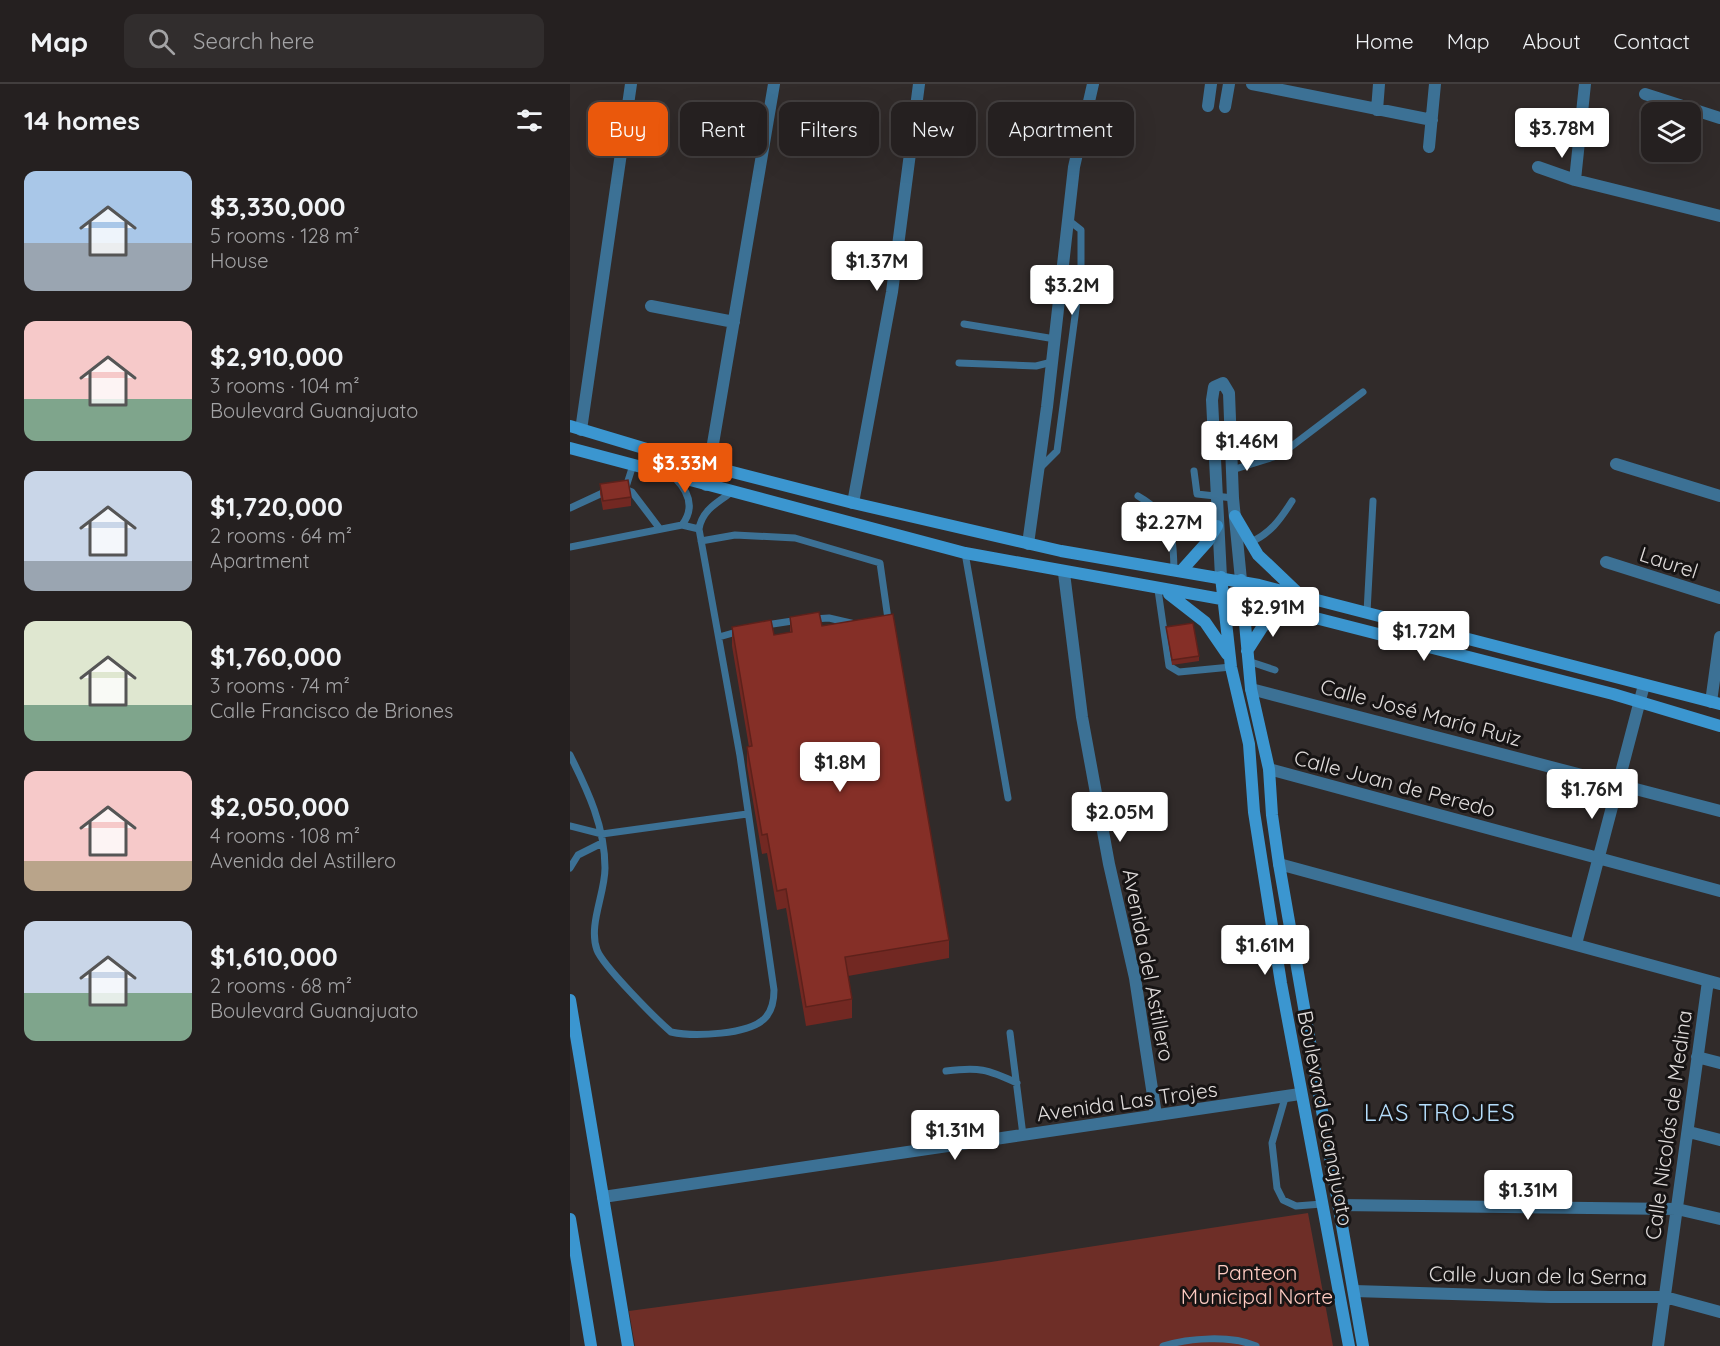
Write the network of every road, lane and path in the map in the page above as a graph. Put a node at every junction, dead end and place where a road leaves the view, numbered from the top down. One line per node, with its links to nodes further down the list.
1 (631, 84): 29 (street)
2 (774, 84): 23 (street)
3 (919, 84): 49 (street)
4 (1093, 84): 21 (street)
5 (1211, 84): 12 (street)
6 (1228, 84): 13 (street)
7 (1252, 84): 14 (street)
8 (1379, 84): 14 (street)
9 (1435, 84): 16 (street)
10 (1585, 84): 19 (street)
11 (1645, 94): 15 (street)
12 (1208, 106)
13 (1226, 107)
14 (1377, 110): 16 (street)
15 (1720, 118)
16 (1432, 120): 17 (street)
17 (1429, 147)
18 (1538, 167): 19 (street)
19 (1575, 180): 20 (street)
20 (1720, 216)
21 (1067, 219): 25 (street); 36 (lane)
22 (651, 306): 23 (street)
23 (734, 322): 35 (street)
24 (964, 324): 25 (lane)
25 (1054, 339): 26 (street)
26 (1052, 362): 27 (lane); 36 (street)
27 (959, 363)
28 (1363, 392): 37 (lane)
29 (576, 428): 35 (street)
30 (570, 448): 31 (street)
31 (584, 451): 32 (street); 34 (street)
32 (570, 456)
33 (1616, 464): 44 (street)
34 (633, 465): 39 (street); 41 (lane)
35 (710, 466): 40 (street); 49 (street)
36 (1039, 469): 58 (street)
37 (1232, 470): 45 (street); 46 (street)
38 (1194, 471): 45 (lane)
39 (672, 475): 40 (street); 52 (lane)
40 (706, 485): 42 (street)
41 (626, 487): 50 (lane); 54 (lane)
42 (734, 491): 55 (lane); 60 (street)
43 (1138, 496): 62 (lane)
44 (1720, 496)
45 (1215, 497): 46 (lane); 53 (street)
46 (1233, 498): 51 (street)
47 (1292, 501): 57 (lane)
48 (1373, 501): 72 (lane)
49 (854, 503): 58 (street)
50 (570, 508)
51 (1235, 516): 57 (street); 65 (street)
52 (682, 525): 54 (lane); 55 (lane)
53 (1217, 526): 62 (street); 64 (street)
54 (660, 529): 59 (lane)
55 (699, 529): 56 (lane)
56 (701, 541): 73 (lane); 77 (lane)
57 (1249, 543): 67 (street)
58 (1028, 544): 62 (street)
59 (570, 547)
60 (965, 553): 63 (street); 90 (lane)
61 (1606, 562): 68 (street, Laurel)
62 (1178, 570): 64 (street)
63 (1064, 573): 66 (street); 110 (street, Avenida del Astillero)
64 (1221, 578): 65 (street); 69 (street, Boulevard Guanajuato)
65 (1241, 580): 67 (street); 70 (street, Boulevard Guanajuato)
66 (1162, 590): 69 (street); 80 (street); 80 (lane)
67 (1300, 594): 72 (street)
68 (1720, 598)
69 (1222, 600): 70 (street); 80 (street, Boulevard Guanajuato)
70 (1241, 603): 71 (street); 79 (street, Boulevard Guanajuato)
71 (1288, 611): 79 (street); 85 (street)
72 (1367, 612): 82 (street)
73 (878, 621)
74 (868, 623): 75 (lane)
75 (759, 627)
76 (749, 629): 77 (lane)
77 (719, 637): 92 (lane)
78 (1720, 638): 84 (street)
79 (1247, 656): 81 (lane); 83 (street, Boulevard Guanajuato)
80 (1230, 663): 108 (street, Boulevard Guanajuato)
81 (1275, 670)
82 (1644, 685): 84 (street); 85 (street)
83 (1251, 688): 88 (street, Boulevard Guanajuato); 89 (street, Calle José María Ruiz)
84 (1716, 703)
85 (1640, 704): 86 (street); 89 (street)
86 (1720, 726)
87 (570, 755): 94 (lane)
88 (1269, 769): 96 (street, Calle Juan de Peredo); 97 (street, Boulevard Guanajuato)
89 (1618, 783): 91 (street, Calle José María Ruiz); 96 (street)
90 (1008, 798)
91 (1720, 811)
92 (747, 814): 94 (lane); 95 (lane)
93 (570, 826): 94 (lane)
94 (602, 834): 95 (lane)
95 (602, 843): 98 (lane)
96 (1596, 858): 99 (street, Calle Juan de Peredo); 100 (street)
97 (1279, 864): 100 (street); 116 (street, Boulevard Guanajuato)
98 (570, 868)
99 (1720, 891)
100 (1576, 944): 101 (street)
101 (1714, 983): 104 (street, Calle Nicolás de Medina)
102 (570, 1000): 114 (street)
103 (1010, 1034): 107 (lane)
104 (1697, 1058): 105 (street); 111 (street, Calle Nicolás de Medina)
105 (1720, 1063)
106 (946, 1071): 107 (lane)
107 (1017, 1083): 112 (lane)
108 (1300, 1094): 109 (street, Avenida Las Trojes); 115 (street, Boulevard Guanajuato)
109 (1286, 1098): 110 (street, Avenida Las Trojes); 115 (lane)
110 (1156, 1115): 112 (street, Avenida Las Trojes)
111 (1689, 1132): 113 (street); 117 (street, Calle Nicolás de Medina)
112 (1023, 1135): 114 (street, Avenida Las Trojes)
113 (1720, 1140)
114 (603, 1197): 124 (street)
115 (1322, 1204): 127 (street, Boulevard Guanajuato)
116 (1338, 1205): 117 (street); 120 (street, Boulevard Guanajuato)
117 (1677, 1209): 119 (street); 121 (street, Calle Nicolás de Medina)
118 (570, 1219): 123 (street)
119 (1720, 1220)
120 (1354, 1291): 121 (street, Calle Juan de la Serna); 128 (street, Boulevard Guanajuato)
121 (1665, 1297): 122 (street, Calle Juan de la Serna); 129 (street, Calle Nicolás de Medina)
122 (1720, 1312)
123 (591, 1346)
124 (628, 1346)
125 (1163, 1346): 126 (lane)
126 (1256, 1346)
127 (1348, 1346)
128 (1363, 1346)
129 (1658, 1346)

